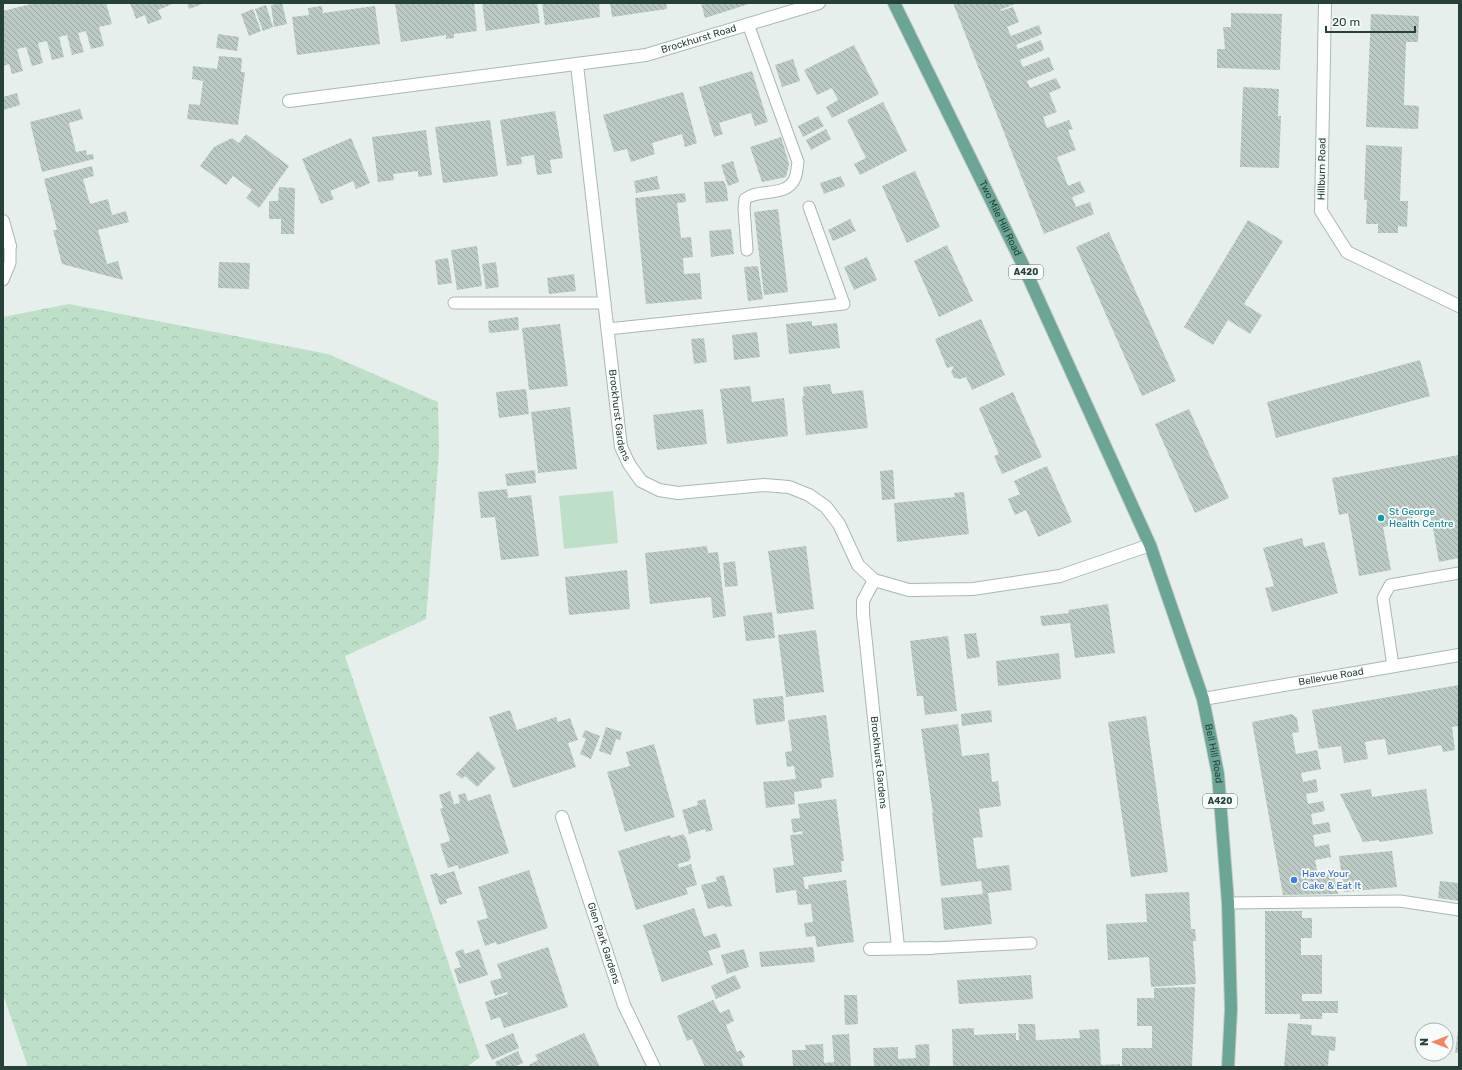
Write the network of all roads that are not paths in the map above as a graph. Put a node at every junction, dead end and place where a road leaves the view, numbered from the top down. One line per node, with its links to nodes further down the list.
1 (819, 3): 4 (street, Brockhurst Road)
2 (894, 3): 16 (main road, Two Mile Hill Road / A420)
3 (1325, 3): 14 (street, Hillburn Road)
4 (748, 24): 5 (street, Brockhurst Road); 10 (lane)
5 (576, 65): 6 (street, Brockhurst Road); 13 (street, Brockhurst Gardens)
6 (289, 101)
7 (809, 208): 15 (lane)
8 (3, 221): 9 (street)
9 (10, 246): 11 (lane)
10 (747, 250)
11 (3, 280)
12 (454, 303): 13 (lane)
13 (605, 303): 15 (street, Brockhurst Gardens)
14 (1459, 306)
15 (608, 329): 18 (street, Brockhurst Gardens)
16 (1150, 545): 18 (street, Brockhurst Gardens); 21 (main road, Bell Hill Road / A420)
17 (1459, 573): 20 (lane)
18 (874, 580): 26 (street, Brockhurst Gardens)
19 (1459, 655): 20 (street, Bellevue Road)
20 (1393, 666): 21 (street, Bellevue Road)
21 (1203, 699): 23 (main road, Bell Hill Road / A420)
22 (562, 817): 29 (street, Glen Park Gardens)
23 (1228, 903): 24 (lane); 30 (main road, Bell Hill Road / A420)
24 (1459, 910)
25 (1031, 943): 27 (lane)
26 (898, 947): 27 (street); 28 (street)
27 (932, 948)
28 (870, 949)
29 (654, 1067)
30 (1228, 1067)

